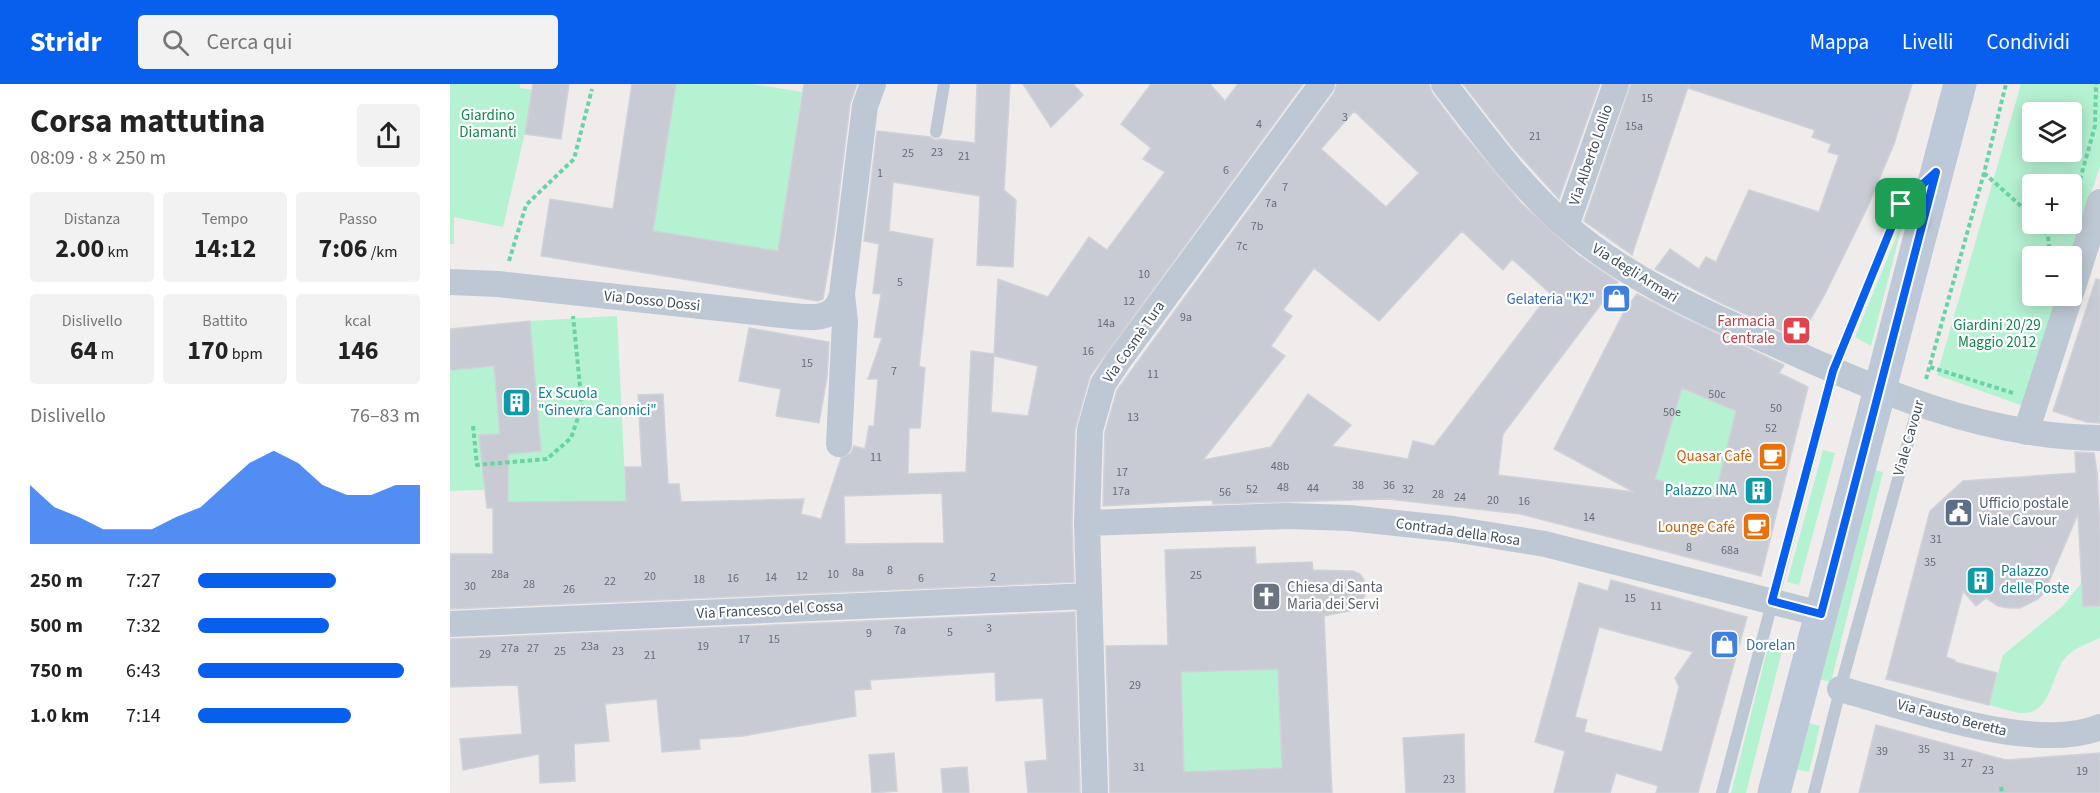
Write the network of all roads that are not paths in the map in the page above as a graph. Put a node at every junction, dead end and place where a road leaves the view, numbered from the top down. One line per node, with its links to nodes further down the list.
1 (873, 84): 13 (street)
2 (944, 84): 7 (lane)
3 (1322, 84): 21 (street, Via Cosmè Tura)
4 (1444, 84): 10 (street, Via degli Armari)
5 (1616, 84): 10 (street, Via Alberto Lollio)
6 (1959, 84): 8 (street)
7 (936, 132)
8 (1936, 172): 15 (lane); 16 (street)
9 (2100, 202): 11 (street)
10 (1566, 226): 15 (street, Via degli Armari)
11 (2082, 259)
12 (450, 282): 13 (street, Via Dosso Dossi)
13 (842, 294): 20 (street)
14 (2067, 306): 18 (street)
15 (1833, 371): 16 (street, Via degli Armari); 23 (lane)
16 (1880, 389): 17 (street, Via degli Armari); 24 (street)
17 (1919, 403): 18 (street, Via degli Armari); 26 (lane, Viale Cavour)
18 (2026, 432): 19 (street, Via degli Armari)
19 (2100, 438)
20 (838, 444)
21 (1087, 523): 22 (street, Via Cosmè Tura); 23 (street, Contrada della Rosa)
22 (1089, 596): 25 (street, Via Francesco del Cossa); 28 (street, Via Cosmè Tura)
23 (1772, 601): 24 (street, Contrada della Rosa); 29 (lane)
24 (1821, 614): 30 (street)
25 (450, 624)
26 (1840, 689): 27 (street, Via Fausto Beretta); 31 (lane, Viale Cavour)
27 (2100, 727)
28 (1095, 793)
29 (1722, 793)
30 (1774, 793)
31 (1814, 793)

